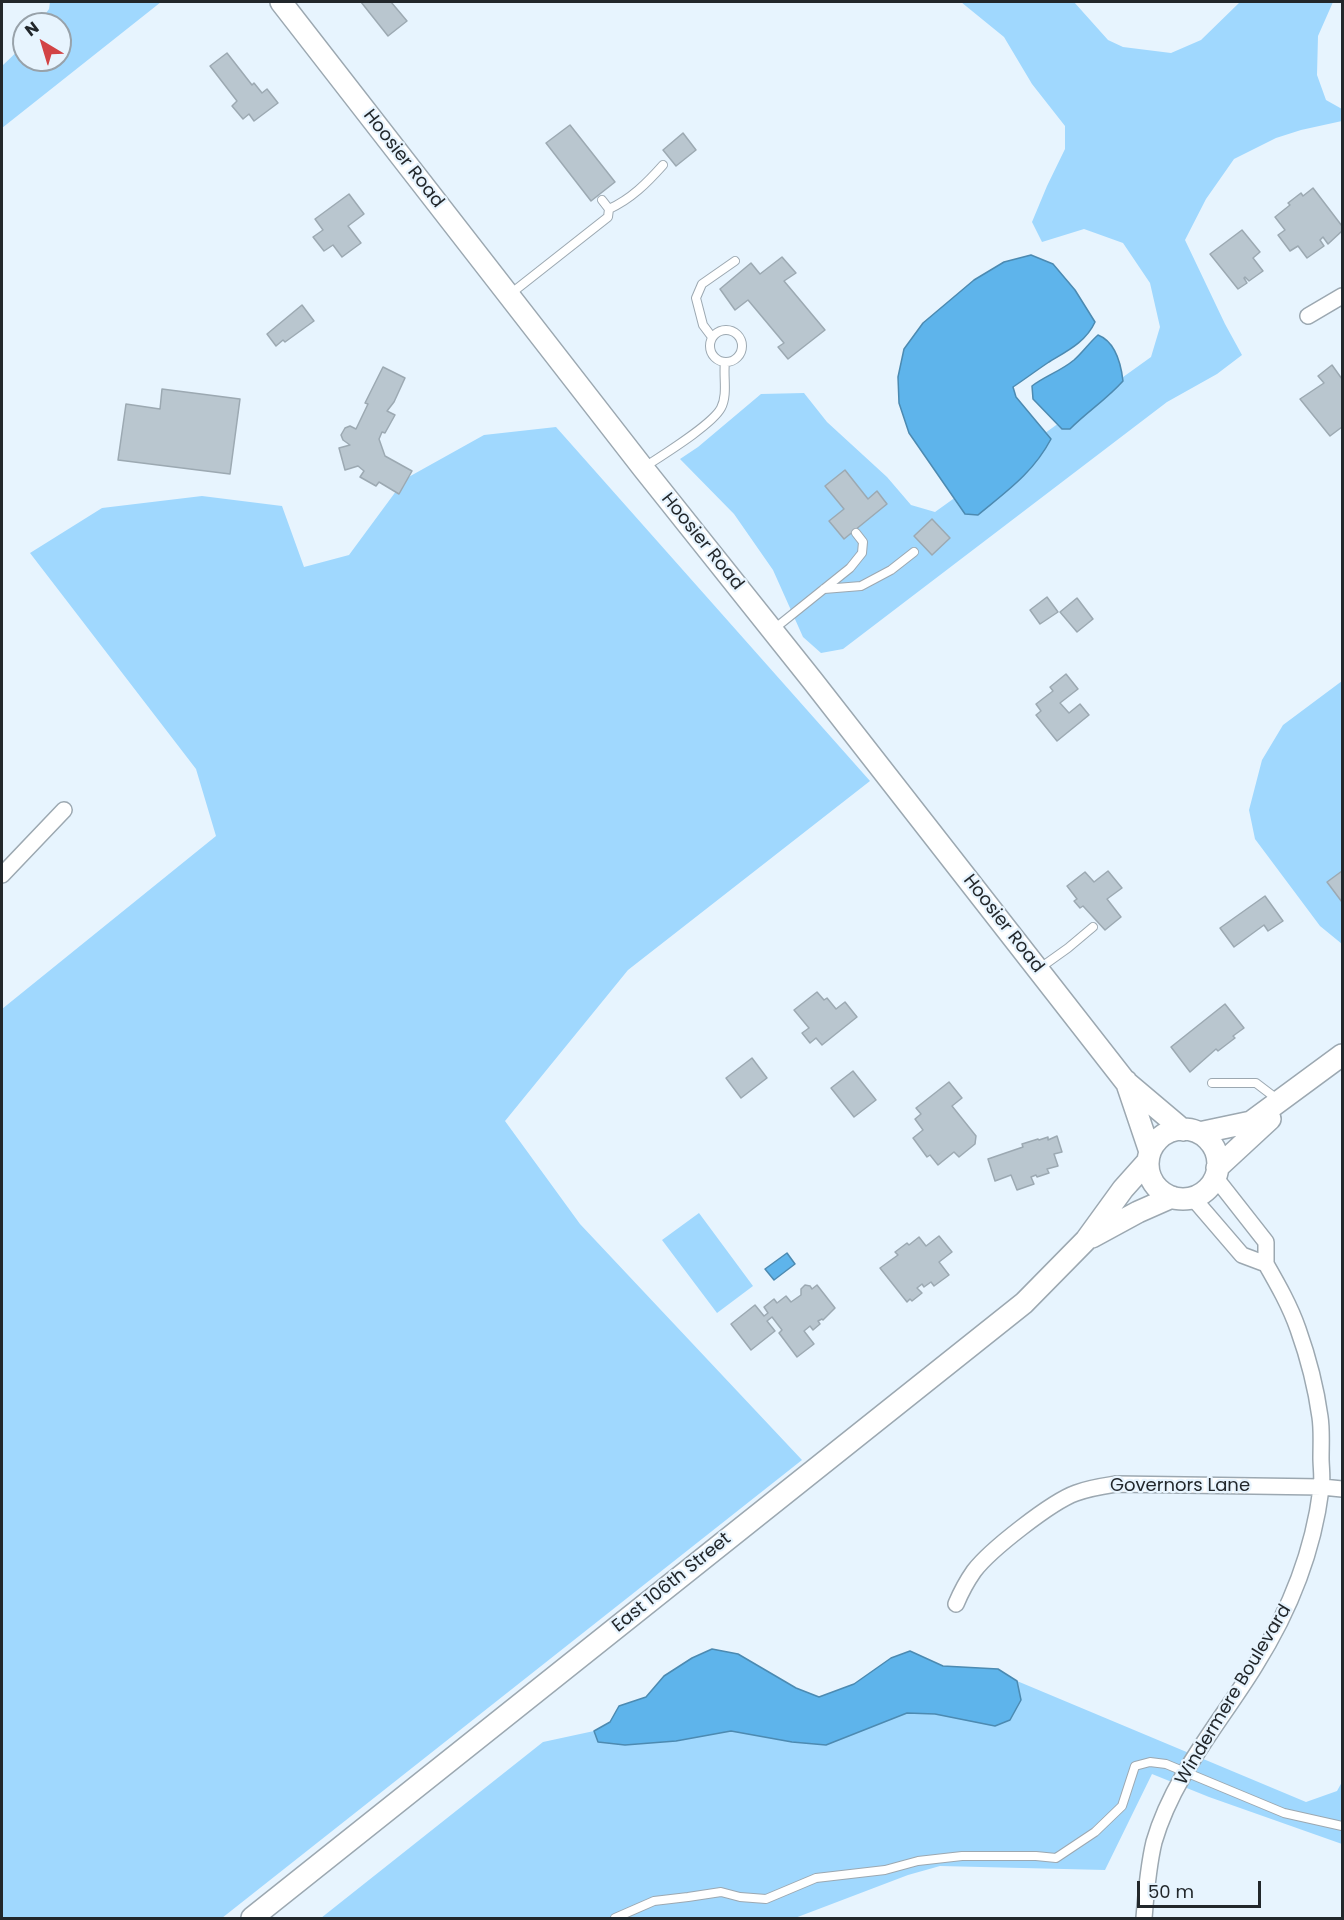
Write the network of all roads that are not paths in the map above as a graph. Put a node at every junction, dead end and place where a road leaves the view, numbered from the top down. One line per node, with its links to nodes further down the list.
1 (281, 2): 6 (street, Hoosier Road)
2 (663, 165): 4 (lane)
3 (602, 200): 4 (lane)
4 (609, 209): 6 (lane)
5 (735, 261): 9 (lane)
6 (509, 295): 11 (street, Hoosier Road)
7 (1342, 296): 8 (street)
8 (1308, 316)
9 (712, 337): 10 (lane); 10 (lane)
10 (725, 362): 11 (lane)
11 (643, 468): 15 (street, Hoosier Road)
12 (856, 533): 14 (lane)
13 (914, 552): 14 (lane)
14 (822, 589): 15 (lane)
15 (772, 630): 19 (street, Hoosier Road)
16 (64, 810): 17 (street)
17 (2, 875)
18 (1093, 927): 19 (lane)
19 (1039, 969): 22 (street, Hoosier Road)
20 (1342, 1055): 21 (street)
21 (1316, 1075): 24 (street); 27 (street)
22 (1125, 1081): 25 (street, Hoosier Road); 26 (street, Hoosier Road)
23 (1212, 1083): 24 (lane)
24 (1279, 1101): 25 (street)
25 (1191, 1131): 26 (street); 27 (street)
26 (1149, 1157): 28 (street); 30 (street, East 106th Street)
27 (1216, 1173): 29 (street); 31 (street, Windermere Boulevard)
28 (1172, 1197): 29 (street); 30 (street, East 106th Street)
29 (1193, 1198): 31 (street)
30 (1086, 1240): 37 (street, East 106th Street)
31 (1266, 1264): 32 (street, Windermere Boulevard)
32 (1322, 1487): 33 (street, Governors Lane); 34 (street, Governors Lane); 35 (street, Windermere Boulevard)
33 (1342, 1489)
34 (956, 1604)
35 (1185, 1773): 36 (lane); 38 (lane); 39 (street, Windermere Boulevard)
36 (1342, 1826)
37 (252, 1918)
38 (615, 1918)
39 (1144, 1918)

